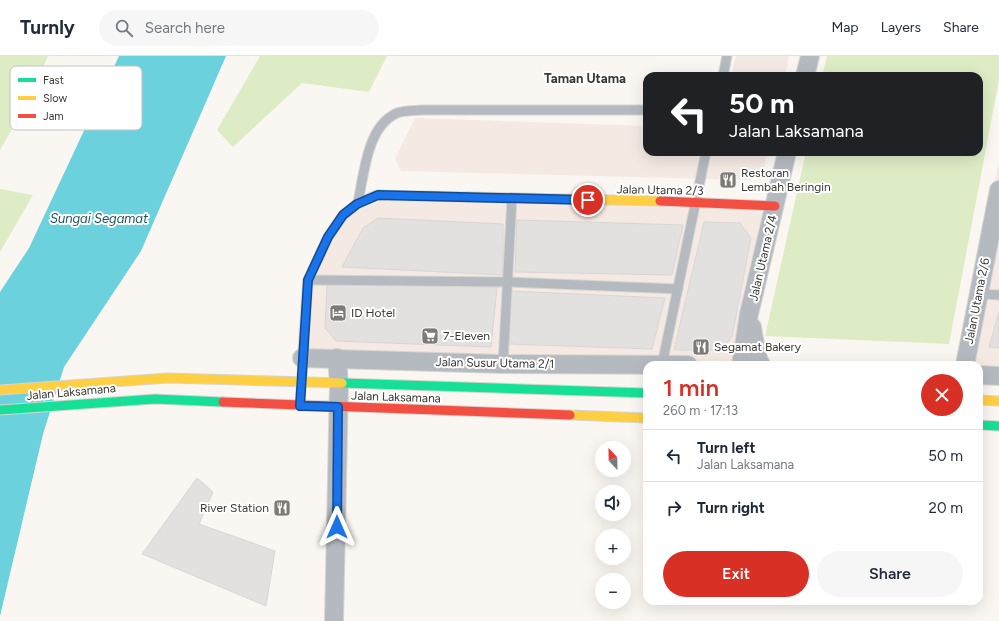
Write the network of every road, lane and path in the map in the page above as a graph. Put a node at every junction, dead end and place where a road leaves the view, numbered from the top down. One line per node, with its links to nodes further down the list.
1 (727, 56): 3 (lane)
2 (810, 56): 4 (street)
3 (723, 72)
4 (806, 72)
5 (643, 110): 11 (lane)
6 (705, 156): 10 (lane)
7 (786, 156): 12 (street, Jalan Utama 2/4)
8 (999, 190): 16 (street, Jalan Utama 2/6)
9 (512, 198): 10 (main road, Jalan Utama 2/3); 11 (main road, Jalan Utama 2/3); 14 (lane)
10 (694, 202): 12 (main road, Jalan Utama 2/3); 15 (lane)
11 (357, 204): 13 (main road, Jalan Utama 2/3)
12 (775, 206): 18 (street, Jalan Utama 2/4)
13 (308, 280): 14 (lane); 19 (main road, Jalan Utama 2/3)
14 (508, 282): 15 (lane); 25 (lane)
15 (678, 288): 21 (lane)
16 (979, 294): 17 (lane); 24 (street, Jalan Utama 2/6)
17 (999, 295)
18 (749, 314): 22 (street, Jalan Utama 2/4); 23 (street)
19 (302, 358): 20 (street, Jalan Susur Utama 2/1); 29 (main road, Jalan Utama 2/3)
20 (337, 358): 25 (street, Jalan Susur Utama 2/1); 30 (street)
21 (663, 361)
22 (742, 361)
23 (759, 361)
24 (966, 361)
25 (503, 364): 26 (street, Jalan Susur Utama 2/1)
26 (643, 364)
27 (983, 375): 28 (street)
28 (999, 376)
29 (302, 383): 30 (main road, Jalan Laksamana); 31 (main road, Jalan Laksamana); 35 (main road, Jalan Utama 2/3)
30 (339, 384): 32 (main road, Jalan Laksamana); 36 (street)
31 (0, 390)
32 (643, 393)
33 (983, 400): 34 (main road)
34 (999, 401)
35 (300, 406): 36 (main road, Jalan Laksamana); 37 (main road, Jalan Laksamana)
36 (338, 407): 38 (main road, Jalan Laksamana); 41 (street)
37 (0, 410)
38 (643, 418)
39 (983, 425): 40 (main road)
40 (999, 426)
41 (334, 621)

